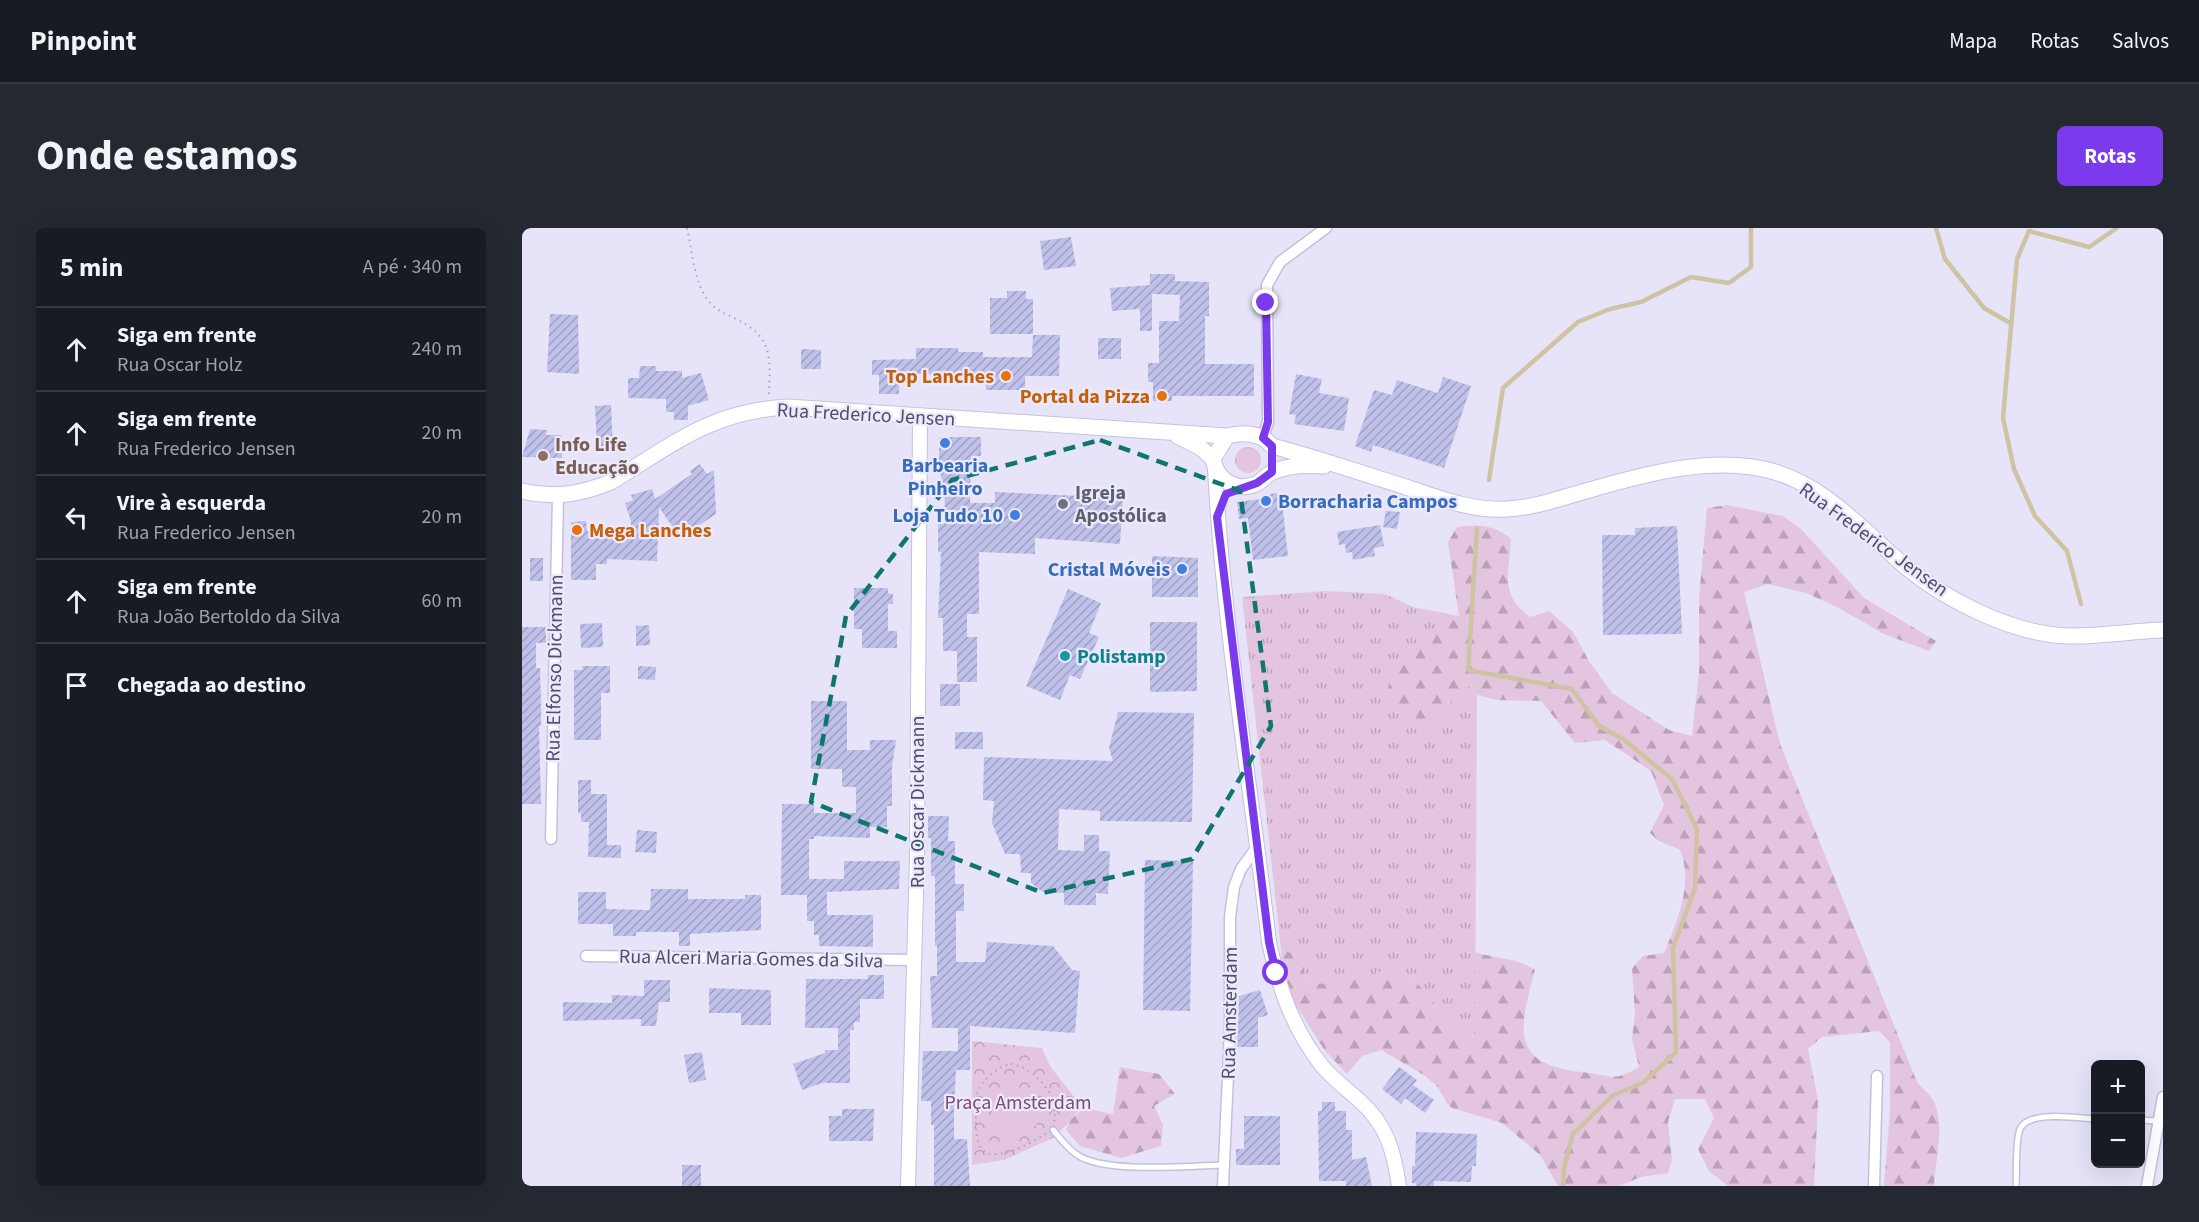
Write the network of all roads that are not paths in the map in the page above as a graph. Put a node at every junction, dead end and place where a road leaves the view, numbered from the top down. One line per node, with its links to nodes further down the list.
1 (1326, 228): 5 (street)
2 (920, 417): 3 (main road, Rua Frederico Jensen); 11 (main road, Rua Frederico Jensen); 17 (street, Rua Oscar Dickmann)
3 (1160, 430): 4 (main road, Rua Frederico Jensen); 6 (main road, Rua Frederico Jensen)
4 (1227, 436): 5 (main road, Rua Frederico Jensen); 6 (main road)
5 (1267, 442): 7 (main road, Rua Frederico Jensen); 8 (main road)
6 (1214, 464): 9 (main road, Rua Frederico Jensen); 12 (street)
7 (1339, 466): 8 (main road, Rua Frederico Jensen); 13 (main road, Rua Frederico Jensen)
8 (1272, 472): 9 (main road, Rua Frederico Jensen)
9 (1240, 488): 12 (street)
10 (522, 491): 11 (main road, Rua Frederico Jensen)
11 (558, 496): 14 (street, Rua Elfonso Dickmann)
12 (1217, 517): 15 (street)
13 (2163, 630)
14 (551, 839)
15 (1257, 847): 24 (street, Rua Amsterdam); 27 (street)
16 (586, 956): 17 (street, Rua Alceri Maria Gomes da Silva)
17 (915, 960): 25 (street, Rua Oscar Dickmann)
18 (1877, 1076): 28 (street)
19 (2163, 1097): 22 (street)
20 (2091, 1119): 29 (lane)
21 (2145, 1120): 22 (lane)
22 (2157, 1121): 30 (street)
23 (1053, 1130): 24 (lane)
24 (1224, 1165): 26 (street, Rua Amsterdam)
25 (908, 1186)
26 (1223, 1186)
27 (1399, 1186)
28 (1874, 1186)
29 (2016, 1186)
30 (2147, 1186)

